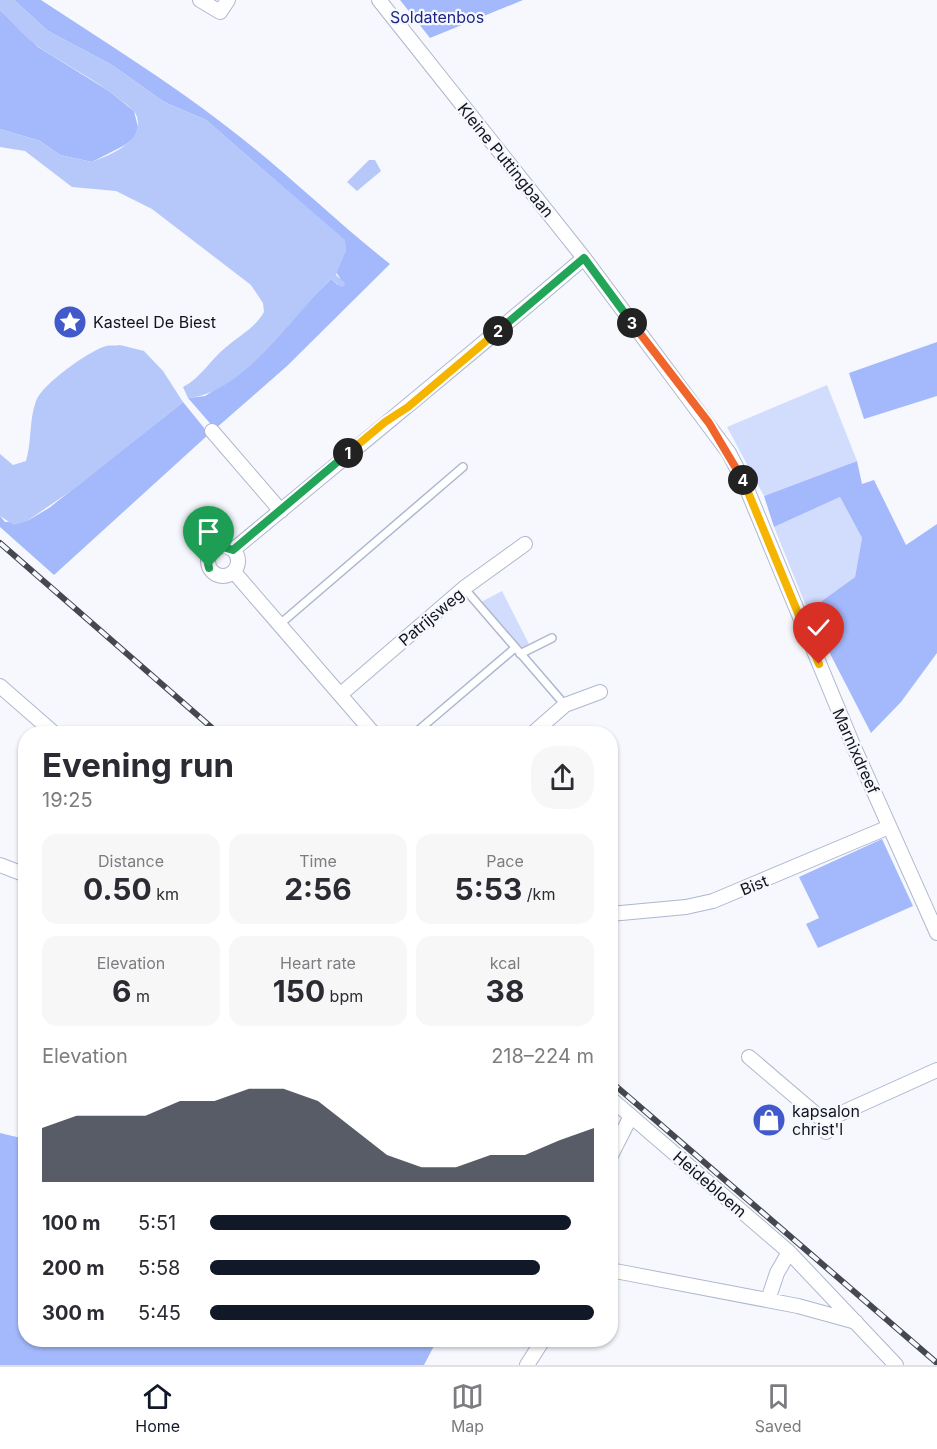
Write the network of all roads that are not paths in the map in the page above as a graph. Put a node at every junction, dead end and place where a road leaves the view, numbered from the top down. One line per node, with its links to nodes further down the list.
1 (200, 0): 2 (street)
2 (228, 0)
3 (379, 0): 4 (street, Kleine Puttingbaan)
4 (584, 258): 5 (street, Kleine Puttingbaan); 8 (street)
5 (631, 322): 25 (street, Marnixdreef)
6 (212, 431): 8 (street)
7 (463, 467): 13 (lane)
8 (281, 511): 10 (street)
9 (525, 544): 12 (street, Patrijsweg)
10 (233, 550): 11 (street); 11 (street)
11 (234, 572): 13 (street)
12 (464, 588): 15 (lane); 19 (street, Patrijsweg)
13 (280, 624): 19 (street)
14 (552, 638): 16 (lane)
15 (514, 648): 16 (lane); 23 (lane)
16 (520, 654): 20 (lane)
17 (0, 686): 21 (street)
18 (600, 692): 20 (street)
19 (340, 694): 22 (street)
20 (565, 705): 24 (street)
21 (46, 726)
22 (367, 726)
23 (423, 726)
24 (541, 726)
25 (889, 827): 28 (street, Bist); 29 (street, Marnixdreef)
26 (0, 865): 27 (street)
27 (18, 872)
28 (618, 913)
29 (937, 933)
30 (749, 1058): 31 (street)
31 (937, 1070)
32 (618, 1105): 33 (street, Heidebloem)
33 (631, 1116): 34 (street); 35 (street, Heidebloem)
34 (618, 1141)
35 (789, 1252): 37 (street); 38 (street, Heidebloem)
36 (618, 1272): 37 (street)
37 (768, 1300): 38 (street)
38 (856, 1322): 41 (street, Heidebloem)
39 (539, 1347): 40 (street)
40 (527, 1365)
41 (896, 1365)

